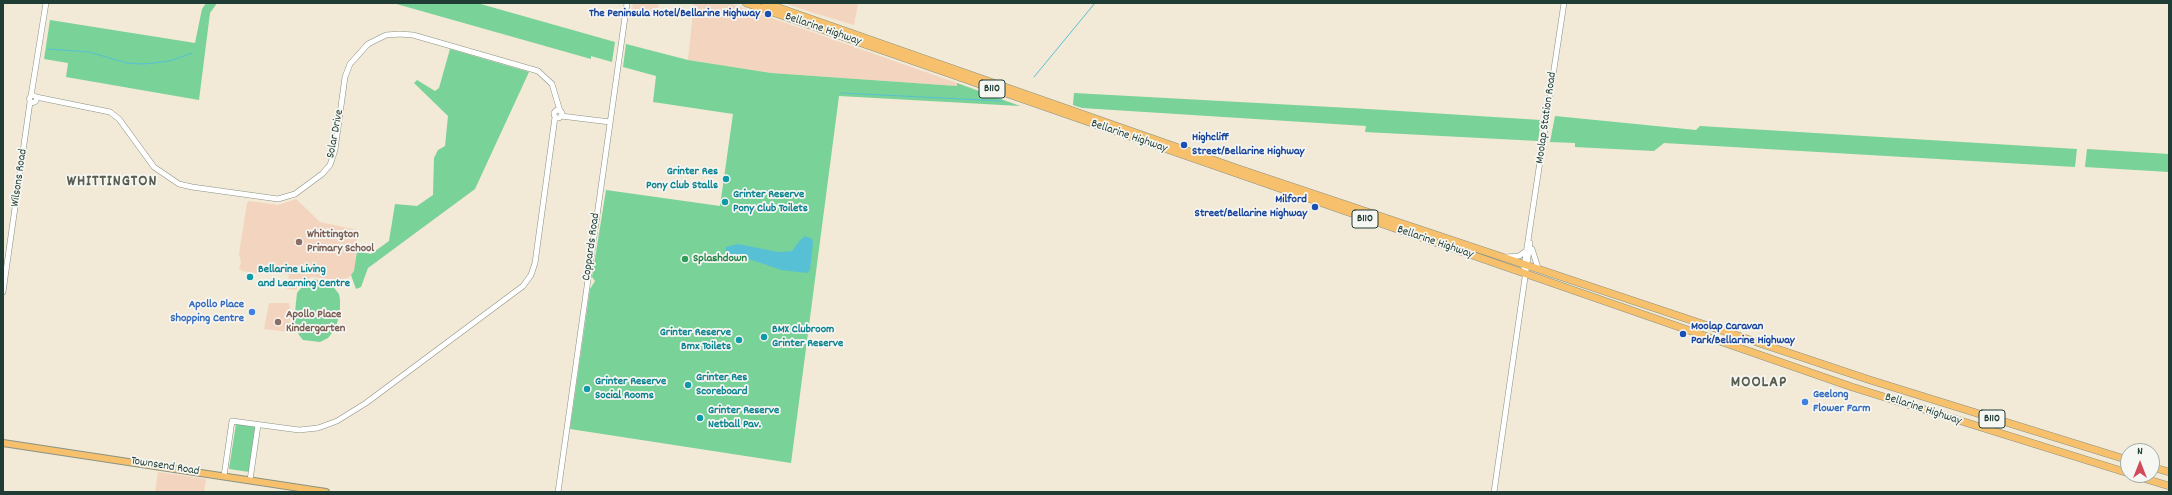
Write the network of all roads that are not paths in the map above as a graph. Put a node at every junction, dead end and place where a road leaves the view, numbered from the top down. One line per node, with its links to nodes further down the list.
1 (46, 3): 8 (street, Wilsons Road)
2 (627, 3): 10 (street, Coppards Road)
3 (746, 3): 7 (highway, Bellarine Highway / B110)
4 (765, 3): 6 (highway, Bellarine Highway / B110)
5 (1564, 3): 11 (street, Moolap Station Road)
6 (1009, 88): 7 (highway); 12 (highway, Bellarine Highway / B110)
7 (996, 90): 15 (highway, Bellarine Highway / B110)
8 (34, 99): 9 (street, Solar Drive); 16 (street, Wilsons Road)
9 (559, 114): 10 (street); 17 (street, Solar Drive)
10 (610, 122): 26 (street, Coppards Road)
11 (1528, 247): 12 (street); 13 (street, Moolap Station Road); 14 (street)
12 (1505, 257): 13 (highway, Bellarine Highway / B110)
13 (1526, 264): 14 (highway, Bellarine Highway / B110); 15 (street, Moolap Station Road)
14 (1538, 268): 19 (highway, Bellarine Highway / B110)
15 (1525, 274): 20 (highway, Bellarine Highway / B110); 27 (street, Moolap Station Road)
16 (3, 292)
17 (258, 425): 21 (street, Solar Drive); 22 (street)
18 (3, 443): 21 (main road, Townsend Road)
19 (2120, 458)
20 (2120, 471)
21 (224, 476): 22 (main road, Townsend Road)
22 (250, 480): 25 (main road, Townsend Road)
23 (2159, 483): 24 (highway)
24 (2169, 486)
25 (326, 492)
26 (558, 492)
27 (1494, 492)

